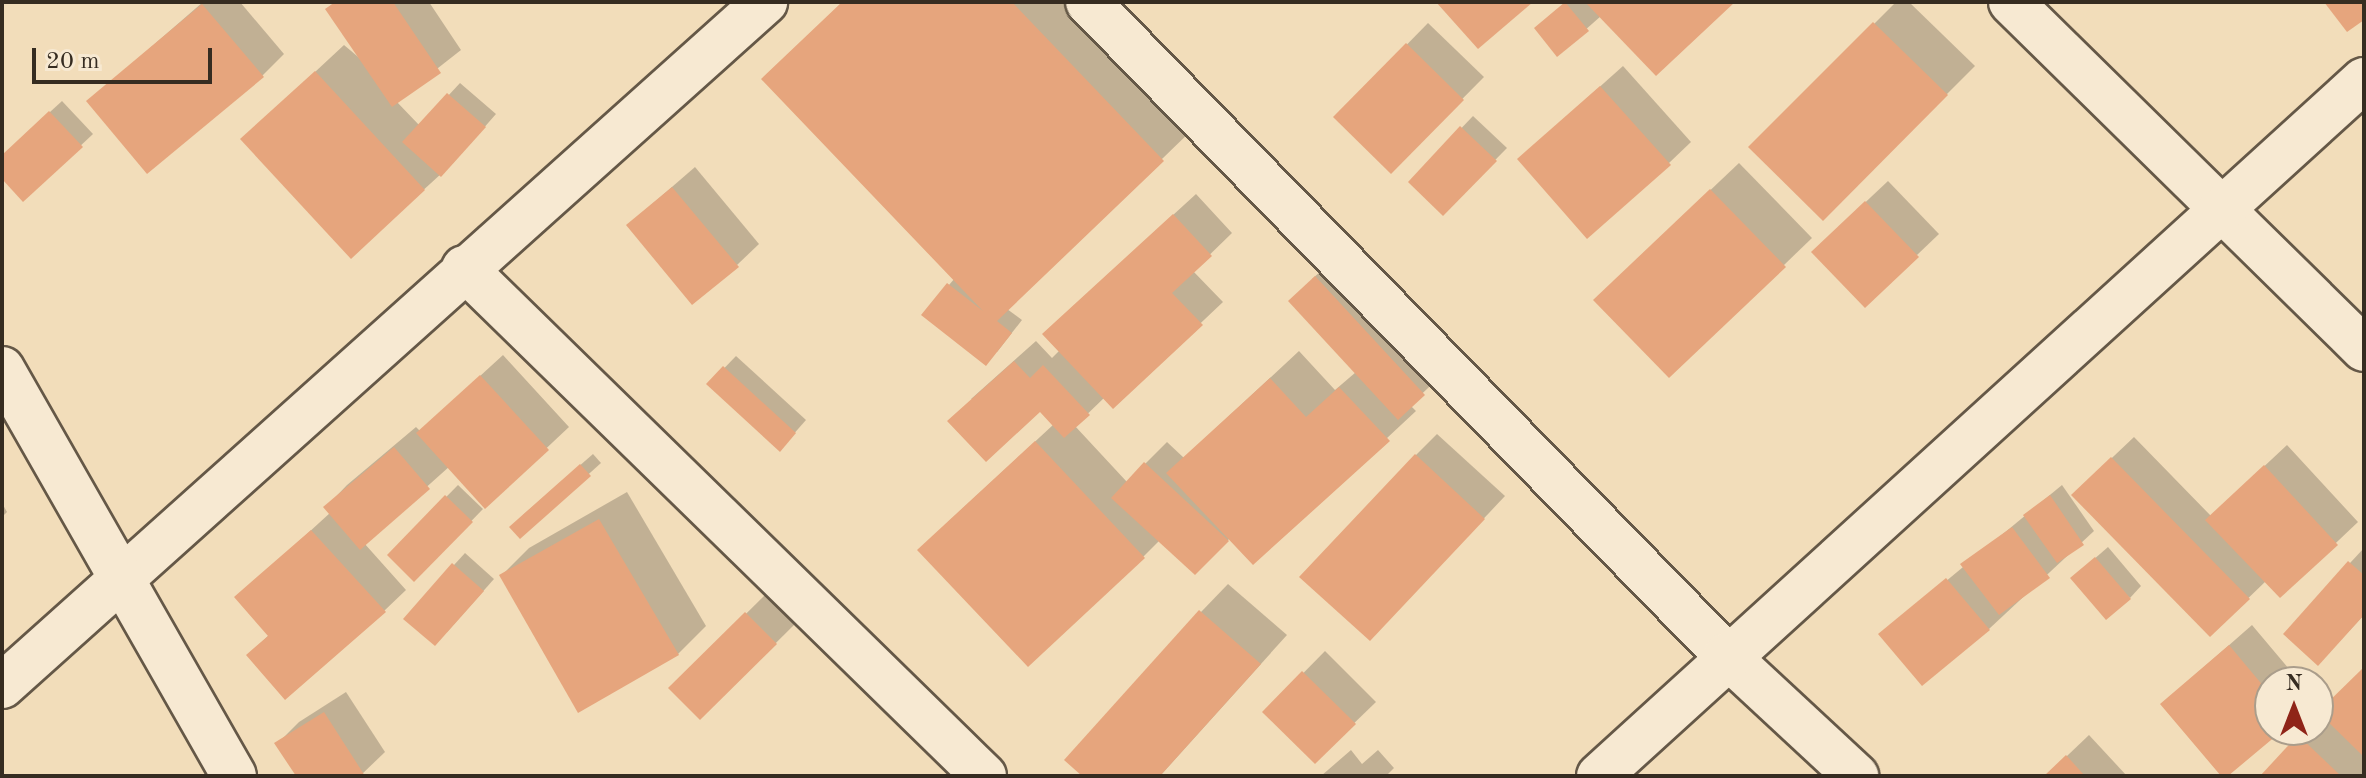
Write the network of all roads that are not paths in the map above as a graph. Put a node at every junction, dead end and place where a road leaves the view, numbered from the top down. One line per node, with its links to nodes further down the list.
1 (765, 2): 6 (street)
2 (1088, 2): 10 (street)
3 (2011, 2): 5 (street)
4 (2364, 80): 5 (street)
5 (2221, 209): 7 (street); 10 (street)
6 (464, 268): 9 (street); 13 (street)
7 (2364, 349)
8 (2, 369): 9 (street)
9 (120, 580): 11 (street); 12 (street)
10 (1726, 655): 14 (street); 15 (street)
11 (2, 686)
12 (234, 776)
13 (984, 776)
14 (1599, 776)
15 (1856, 776)

